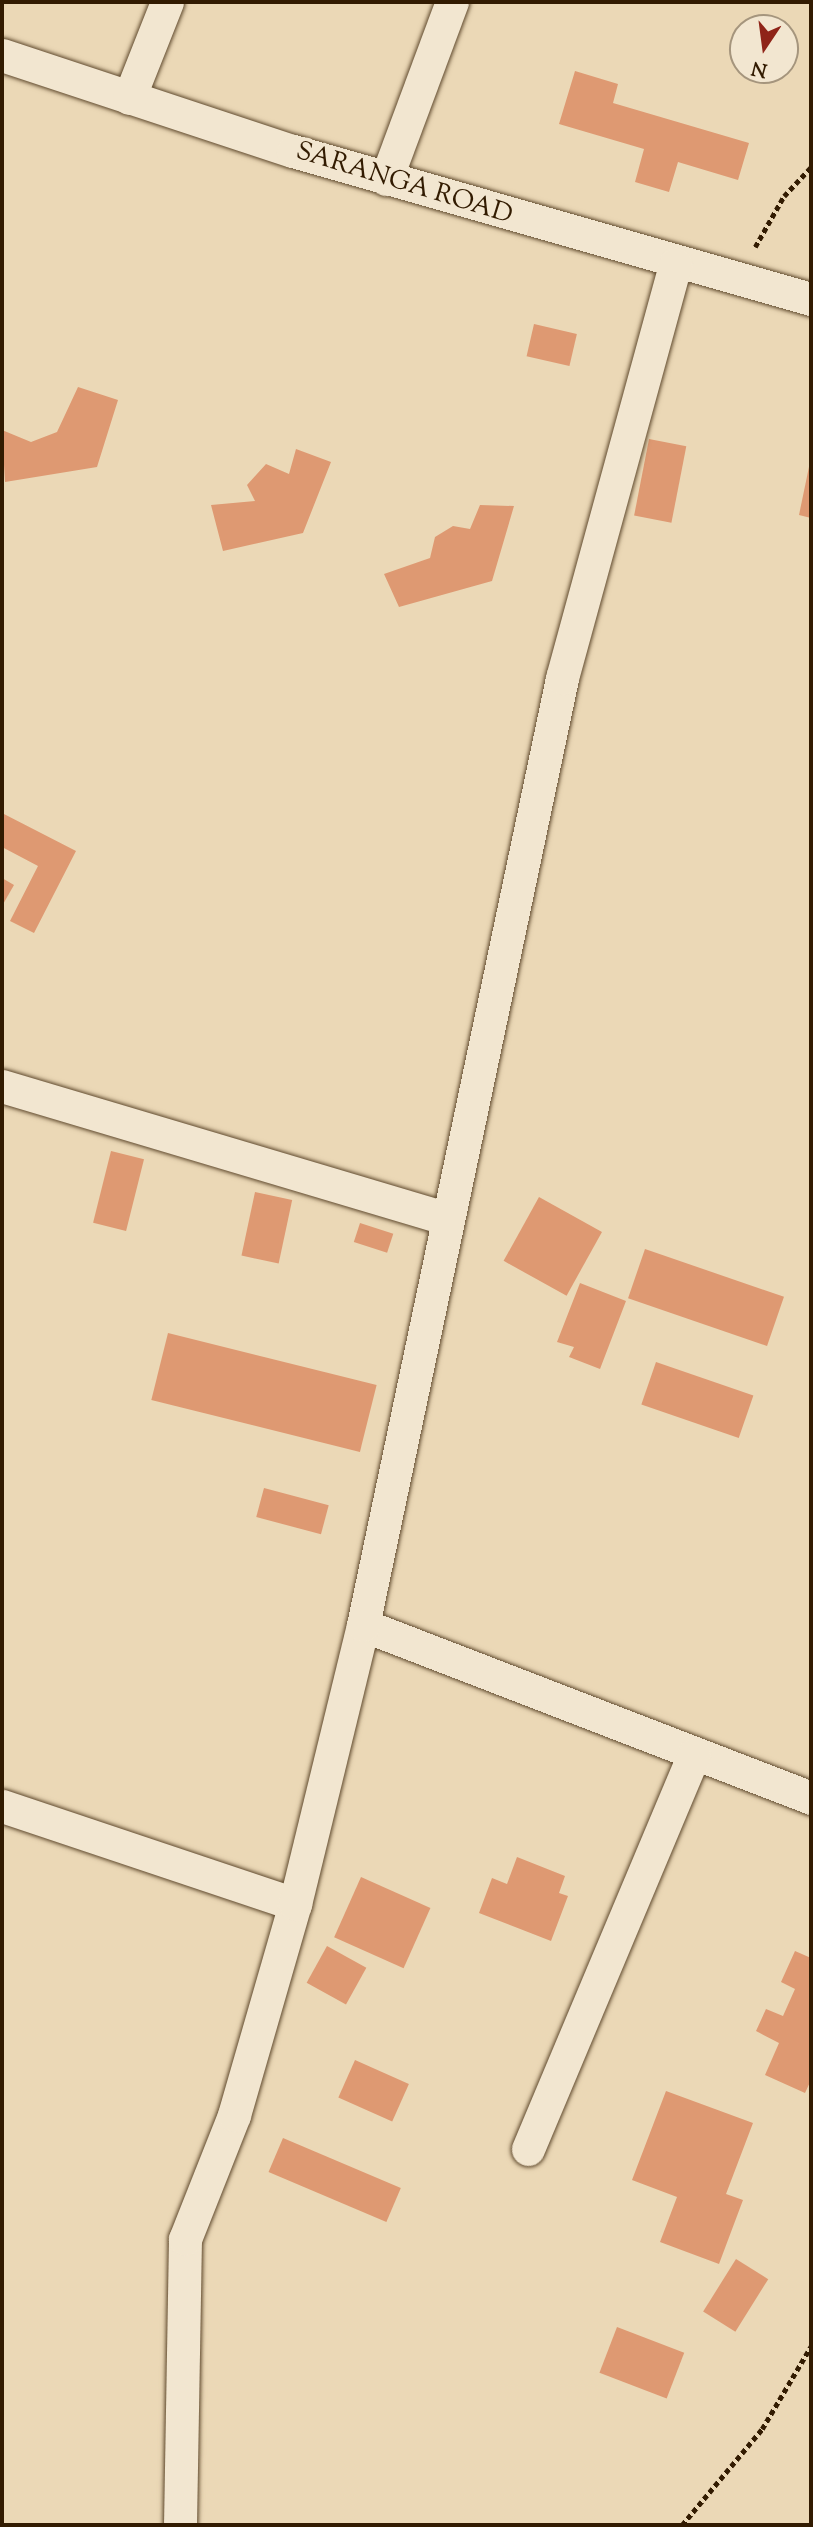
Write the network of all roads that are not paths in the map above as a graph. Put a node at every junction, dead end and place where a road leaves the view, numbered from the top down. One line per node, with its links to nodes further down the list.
1 (167, 2): 4 (street)
2 (452, 2): 5 (street)
3 (2, 55): 4 (street, SARANGA ROAD)
4 (129, 98): 5 (street, SARANGA ROAD)
5 (386, 179): 6 (street, SARANGA ROAD)
6 (675, 264): 7 (street, SARANGA ROAD); 9 (street)
7 (811, 299)
8 (2, 1086): 9 (street)
9 (444, 1218): 10 (street)
10 (363, 1625): 11 (street); 14 (street)
11 (694, 1754): 12 (street); 15 (street)
12 (811, 1798)
13 (2, 1806): 14 (street)
14 (295, 1904): 16 (street)
15 (528, 2149)
16 (180, 2525)

